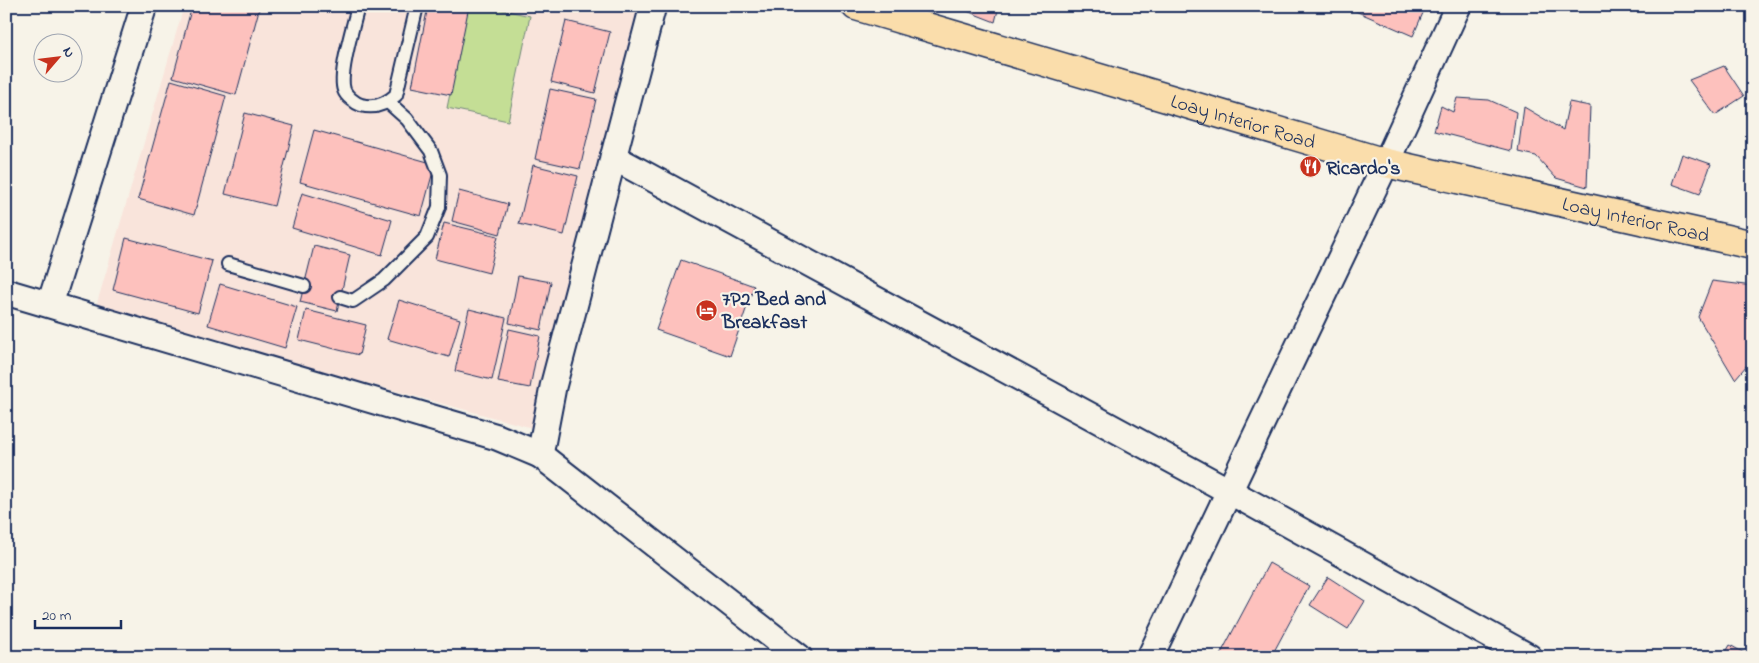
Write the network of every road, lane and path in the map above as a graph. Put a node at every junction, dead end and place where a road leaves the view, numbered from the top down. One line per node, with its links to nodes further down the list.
1 (144, 6): 15 (street)
2 (358, 6): 7 (lane)
3 (417, 6): 7 (lane)
4 (653, 6): 8 (street)
5 (856, 6): 9 (main road, Loay Interior Road)
6 (1458, 6): 9 (street)
7 (388, 102): 14 (lane)
8 (614, 156): 16 (street); 17 (street)
9 (1386, 163): 10 (main road, Loay Interior Road); 17 (street)
10 (1753, 245)
11 (228, 264): 12 (lane)
12 (304, 286)
13 (6, 292): 15 (street)
14 (340, 297)
15 (50, 304): 16 (street)
16 (540, 455): 18 (street)
17 (1229, 491): 19 (street); 20 (street)
18 (799, 657)
19 (1150, 657)
20 (1529, 657)

